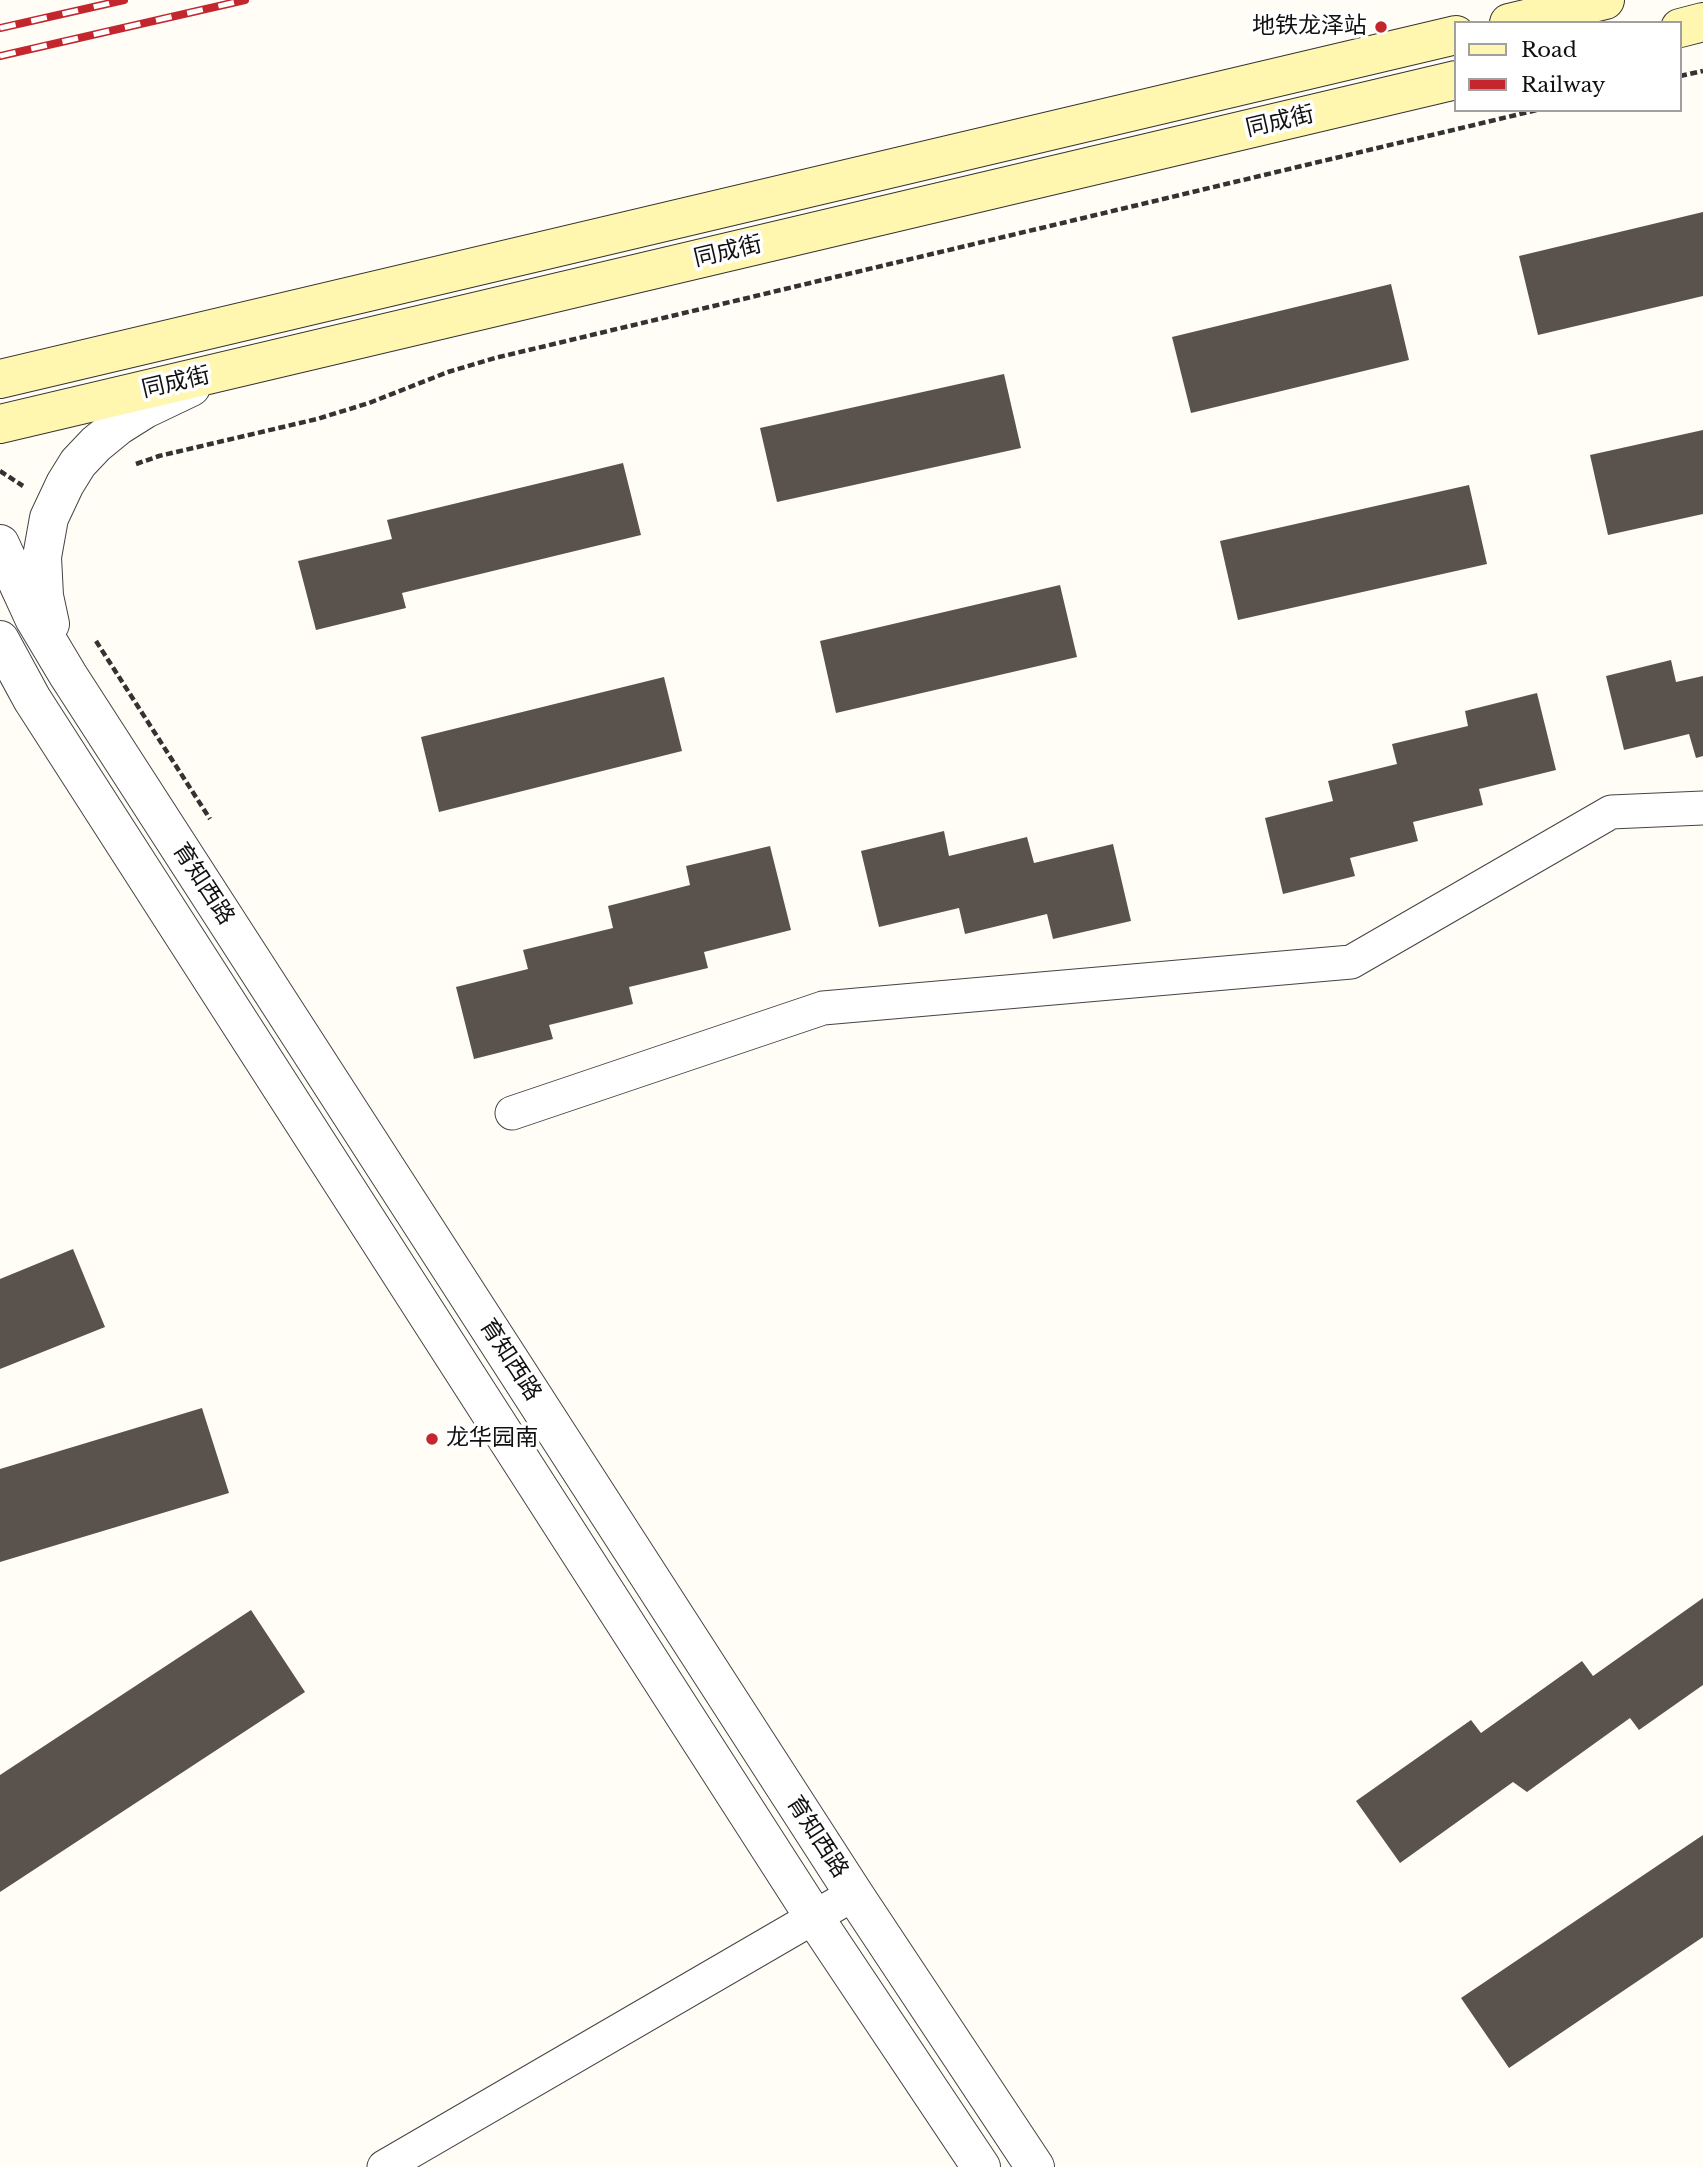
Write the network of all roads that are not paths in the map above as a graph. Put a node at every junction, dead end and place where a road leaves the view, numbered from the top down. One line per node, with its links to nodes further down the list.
1 (1605, 0): 2 (main road)
2 (1517, 21)
3 (1703, 22): 4 (main road)
4 (1682, 27)
5 (1454, 35): 8 (main road, 同成街)
6 (1454, 80): 7 (main road, 同成街)
7 (299, 354): 9 (main road, 同成街); 13 (street)
8 (0, 379)
9 (0, 424)
10 (0, 544): 13 (street, 育知西路)
11 (0, 640): 14 (street, 育知西路)
12 (0, 650): 14 (street)
13 (68, 675): 17 (street, 育知西路)
14 (32, 699): 18 (street, 育知西路)
15 (1703, 808): 16 (street)
16 (512, 1113)
17 (854, 1894): 18 (street); 21 (street, 育知西路)
18 (814, 1917): 19 (street); 20 (street, 育知西路)
19 (384, 2167)
20 (981, 2167)
21 (1035, 2167)

